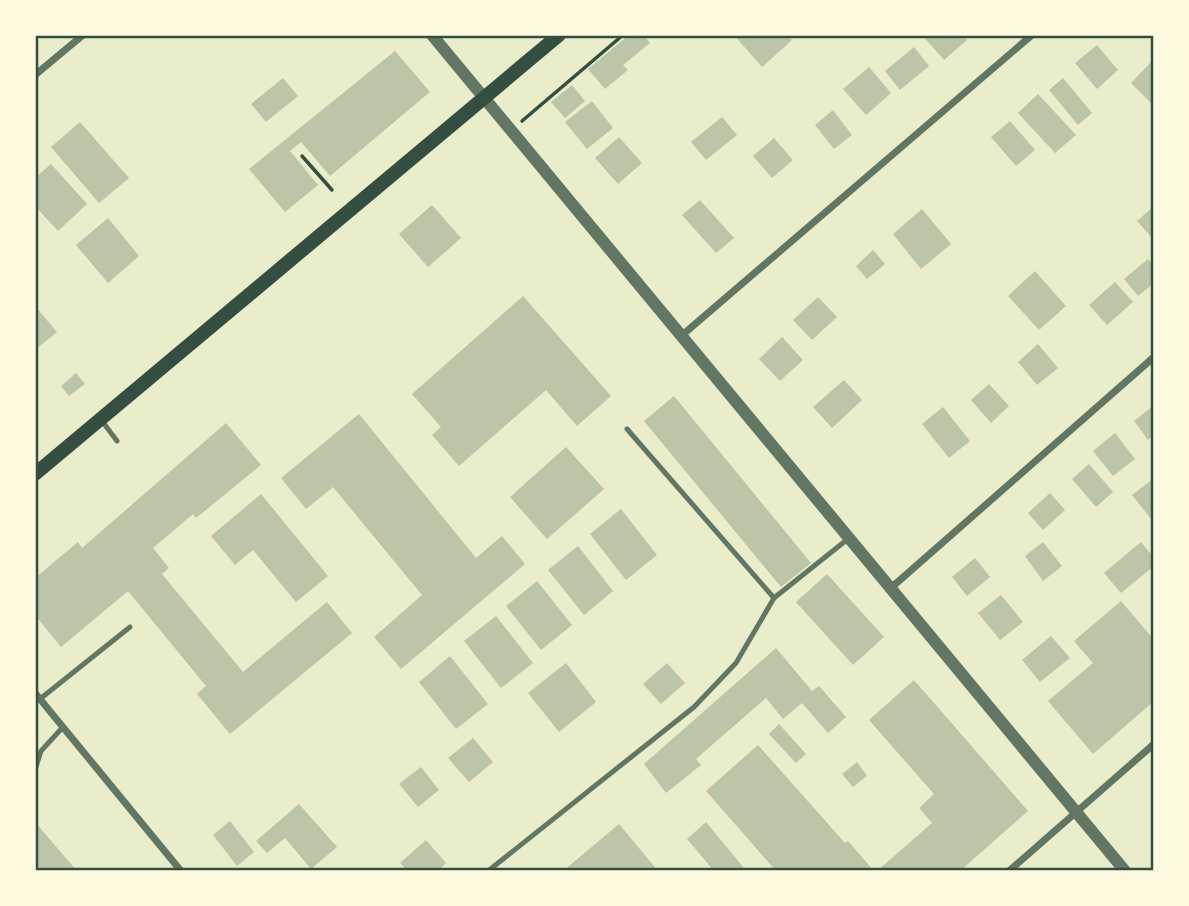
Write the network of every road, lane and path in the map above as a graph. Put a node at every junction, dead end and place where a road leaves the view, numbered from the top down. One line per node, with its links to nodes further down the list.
1 (83, 35): 6 (street)
2 (432, 35): 7 (street)
3 (559, 35): 7 (main road)
4 (622, 35): 8 (path)
5 (1032, 35): 11 (street)
6 (35, 75)
7 (486, 97): 8 (street); 13 (main road)
8 (512, 129): 11 (street)
9 (302, 156): 10 (path)
10 (332, 190)
11 (680, 337): 17 (street)
12 (1154, 357): 18 (street)
13 (100, 420): 15 (lane); 16 (main road)
14 (627, 429): 19 (lane)
15 (117, 441)
16 (35, 474)
17 (849, 537): 18 (street); 19 (lane)
18 (892, 587): 25 (street)
19 (775, 598): 27 (lane)
20 (130, 627): 21 (lane)
21 (38, 696): 22 (street)
22 (64, 727): 24 (lane); 26 (street)
23 (1154, 744): 25 (street)
24 (35, 770)
25 (1075, 814): 28 (street); 29 (street)
26 (181, 871)
27 (488, 871)
28 (1009, 871)
29 (1125, 871)

